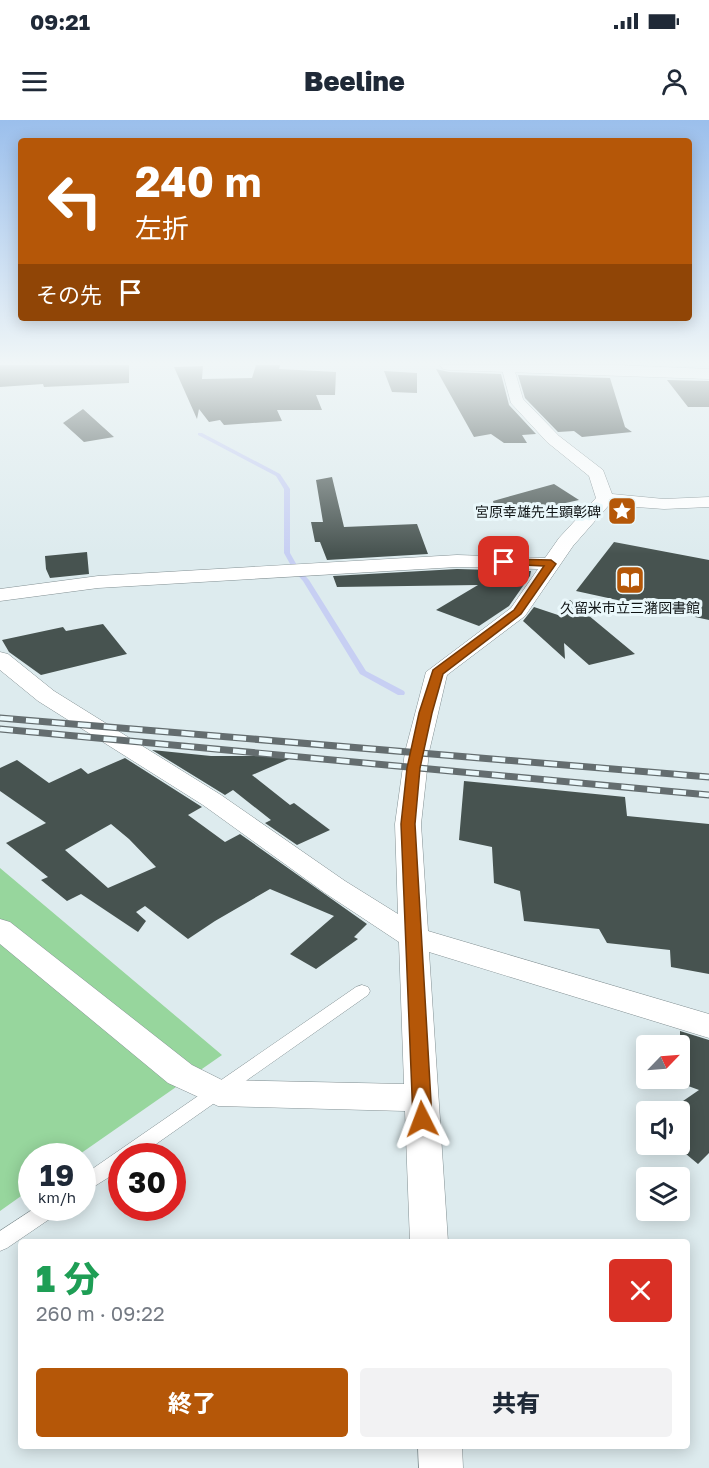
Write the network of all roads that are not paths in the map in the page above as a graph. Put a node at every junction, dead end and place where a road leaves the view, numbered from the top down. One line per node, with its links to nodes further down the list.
1 (542, 428): 2 (street)
2 (605, 499): 3 (street); 4 (street)
3 (709, 502)
4 (551, 564): 5 (street); 8 (street)
5 (0, 595)
6 (0, 659): 8 (street)
7 (0, 929): 11 (street)
8 (413, 937): 10 (street); 12 (street)
9 (362, 991): 11 (lane)
10 (709, 1026)
11 (218, 1093): 12 (street); 13 (lane)
12 (421, 1098): 15 (street)
13 (144, 1143)
14 (31, 1221): 16 (lane)
15 (429, 1239)
16 (0, 1242)
17 (440, 1449): 18 (street)
18 (441, 1468)

